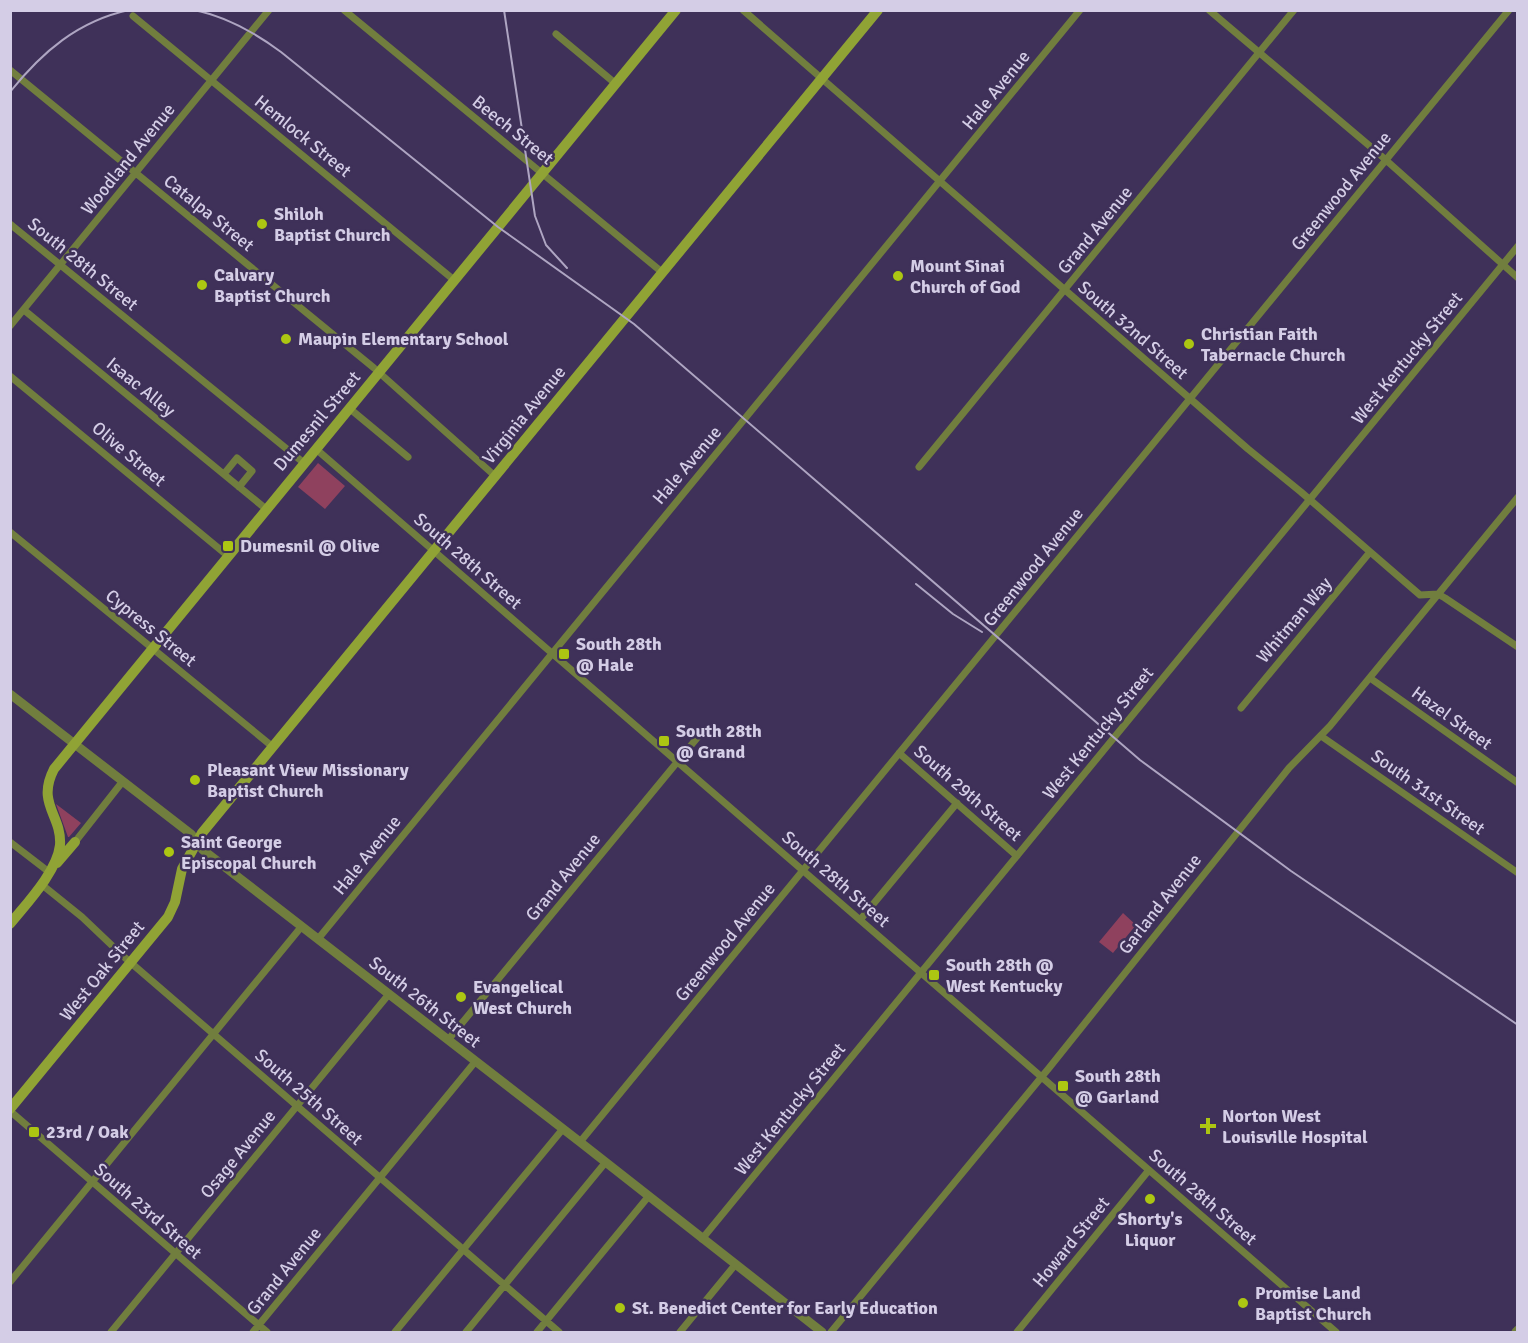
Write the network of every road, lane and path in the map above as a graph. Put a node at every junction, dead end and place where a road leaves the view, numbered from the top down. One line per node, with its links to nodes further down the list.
1 (269, 10): 15 (street, Woodland Avenue)
2 (344, 10): 19 (street, Beech Street)
3 (676, 10): 16 (main road, Dumesnil Street)
4 (743, 10): 14 (street, South 32nd Street)
5 (878, 10): 14 (main road, Virginia Avenue)
6 (1080, 10): 20 (street, Hale Avenue)
7 (1209, 10): 12 (street)
8 (1294, 10): 12 (street, Grand Avenue)
9 (1509, 10): 17 (street, Greenwood Avenue)
10 (132, 16): 15 (street, Hemlock Street)
11 (556, 33): 16 (street)
12 (1258, 54): 17 (street); 28 (street, Grand Avenue)
13 (10, 70): 18 (street, Catalpa Street)
14 (822, 79): 20 (street, South 32nd Street); 25 (main road, Virginia Avenue)
15 (211, 81): 18 (street, Woodland Avenue); 27 (street, Hemlock Street)
16 (616, 84): 19 (main road, Dumesnil Street)
17 (1386, 160): 24 (street); 33 (street, Greenwood Avenue)
18 (136, 173): 23 (street, Woodland Avenue); 31 (street, Catalpa Street)
19 (542, 174): 25 (street, Beech Street); 27 (main road, Dumesnil Street)
20 (940, 182): 28 (street, South 32nd Street); 52 (street, Hale Avenue)
21 (10, 224): 23 (street, South 28th Street)
22 (1518, 246): 24 (street, West Kentucky Street)
23 (60, 265): 29 (street, Woodland Avenue); 37 (street, South 28th Street)
24 (1502, 265): 26 (street); 43 (street, West Kentucky Street)
25 (663, 273): 40 (main road, Virginia Avenue)
26 (1518, 278)
27 (454, 280): 31 (main road, Dumesnil Street)
28 (1065, 290): 33 (street, South 32nd Street); 38 (street, Grand Avenue)
29 (24, 310): 30 (street, Woodland Avenue); 39 (street, Isaac Alley)
30 (10, 326)
31 (378, 373): 34 (main road, Dumesnil Street); 40 (street, Catalpa Street)
32 (10, 376): 48 (street, Olive Street)
33 (1190, 399): 43 (street, South 32nd Street); 60 (street, Greenwood Avenue)
34 (349, 408): 35 (main road, Dumesnil Street); 36 (street)
35 (316, 449): 37 (main road, Dumesnil Street); 46 (street, South 28th Street)
36 (408, 458)
37 (304, 463): 44 (main road, Dumesnil Street)
38 (919, 467)
39 (224, 474): 41 (street, Isaac Alley); 41 (street)
40 (495, 476): 46 (main road, Virginia Avenue)
41 (239, 487): 44 (street, Isaac Alley)
42 (1518, 497): 49 (street, Garland Avenue)
43 (1310, 500): 47 (street, South 32nd Street); 68 (street, West Kentucky Street)
44 (266, 509): 48 (main road, Dumesnil Street)
45 (10, 532): 50 (street, Cypress Street)
46 (434, 551): 52 (street, South 28th Street); 59 (main road, Virginia Avenue)
47 (1370, 552): 49 (street, South 32nd Street); 55 (street, Whitman Way)
48 (228, 556): 50 (main road, Dumesnil Street)
49 (1438, 594): 51 (street, South 32nd Street); 53 (street, Garland Avenue)
50 (152, 648): 58 (main road, Dumesnil Street); 59 (street, Cypress Street)
51 (1518, 648)
52 (552, 653): 61 (street, South 28th Street); 76 (street, Hale Avenue)
53 (1370, 678): 57 (street, Garland Avenue); 63 (street, Hazel Street)
54 (10, 694): 58 (street, South 26th Street)
55 (1241, 708)
56 (702, 732): 61 (street, Grand Avenue)
57 (1321, 736): 71 (street, South 31st Street); 83 (street, Garland Avenue)
58 (74, 744): 62 (street, South 26th Street); 70 (main road, Dumesnil Street)
59 (273, 747): 67 (main road, Virginia Avenue)
60 (899, 753): 64 (street, South 29th Street); 69 (street, Greenwood Avenue)
61 (677, 762): 69 (street, South 28th Street); 81 (street, Grand Avenue)
62 (123, 781): 66 (street, Dumesnil Street); 67 (street, South 26th Street)
63 (1518, 783)
64 (957, 803): 68 (street, South 29th Street); 73 (street)
65 (10, 842): 70 (street)
66 (75, 842): 70 (main road, Dumesnil Street)
67 (197, 842): 75 (street, South 26th Street); 77 (main road, West Oak Street)
68 (1017, 856): 78 (street, West Kentucky Street)
69 (803, 870): 73 (street, South 28th Street); 87 (street, Greenwood Avenue)
70 (50, 872): 72 (main road, Dumesnil Street)
71 (1518, 873)
72 (41, 884): 74 (main road, Dumesnil Street); 77 (street, South 25th Street)
73 (860, 920): 78 (street, South 28th Street)
74 (10, 924)
75 (302, 927): 76 (street, South 26th Street); 80 (street)
76 (318, 939): 79 (street, South 26th Street)
77 (130, 962): 80 (street, South 25th Street); 85 (main road, West Oak Street)
78 (921, 972): 83 (street, South 28th Street); 93 (street, West Kentucky Street)
79 (389, 994): 81 (street, South 26th Street); 84 (street, Osage Avenue)
80 (214, 1034): 84 (street, South 25th Street); 91 (street)
81 (448, 1040): 82 (street, South 26th Street)
82 (475, 1062): 86 (street, South 26th Street); 90 (street, Grand Avenue)
83 (1041, 1077): 89 (street, South 28th Street); 110 (street, Garland Avenue)
84 (297, 1106): 90 (street, South 25th Street); 95 (street, Osage Avenue)
85 (10, 1110): 91 (street, South 23rd Street)
86 (562, 1130): 87 (street, South 26th Street); 94 (street)
87 (580, 1142): 88 (street, South 26th Street)
88 (605, 1163): 92 (street, South 26th Street); 98 (street)
89 (1149, 1170): 111 (street, Howard Street); 112 (street, South 28th Street)
90 (380, 1178): 94 (street, South 25th Street); 100 (street, Grand Avenue)
91 (92, 1182): 95 (street, South 23rd Street); 97 (street)
92 (648, 1197): 93 (street, South 26th Street); 99 (street)
93 (702, 1239): 96 (street, South 26th Street)
94 (464, 1250): 98 (street, South 25th Street); 104 (street)
95 (176, 1254): 100 (street, South 23rd Street); 101 (street, Osage Avenue)
96 (735, 1265): 108 (street); 109 (street, South 26th Street)
97 (10, 1282)
98 (505, 1286): 99 (street, South 25th Street); 105 (street)
99 (546, 1322): 106 (street); 107 (street, South 25th Street)
100 (259, 1326): 102 (street, Grand Avenue); 103 (street, South 23rd Street)
101 (111, 1332)
102 (253, 1332)
103 (267, 1332)
104 (395, 1332)
105 (466, 1332)
106 (537, 1332)
107 (559, 1332)
108 (680, 1332)
109 (822, 1332)
110 (831, 1332)
111 (1017, 1332)
112 (1336, 1332)

